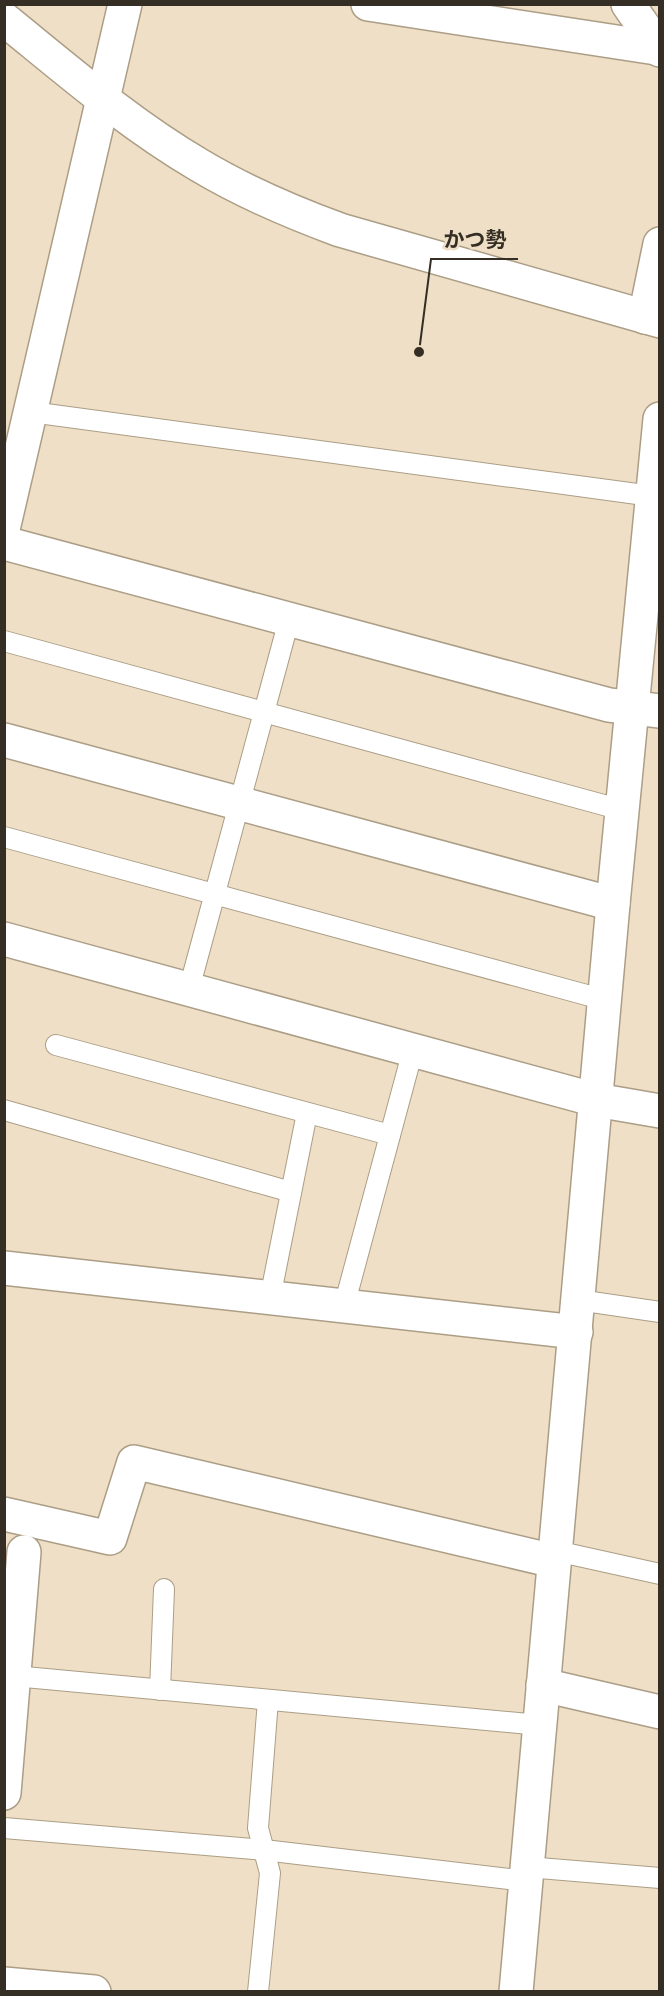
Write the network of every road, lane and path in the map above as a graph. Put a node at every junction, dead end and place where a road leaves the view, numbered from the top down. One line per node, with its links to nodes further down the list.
1 (125, 4): 7 (street)
2 (368, 4): 4 (street)
3 (627, 4): 6 (street)
4 (407, 7): 6 (street)
5 (4, 19): 7 (street)
6 (658, 49)
7 (102, 99): 9 (street); 10 (street)
8 (660, 244): 9 (street)
9 (652, 319)
10 (31, 412): 12 (lane); 13 (street)
11 (660, 419): 12 (street)
12 (652, 496): 17 (street)
13 (4, 525)
14 (4, 543): 15 (street)
15 (289, 620): 17 (street); 18 (lane)
16 (4, 641): 18 (lane)
17 (646, 709): 21 (street)
18 (264, 712): 20 (lane); 21 (lane)
19 (4, 740): 20 (street)
20 (239, 803): 23 (lane); 24 (street)
21 (622, 810): 24 (street)
22 (4, 837): 23 (lane)
23 (215, 894): 26 (lane); 27 (lane)
24 (613, 904): 27 (street)
25 (4, 939): 26 (street)
26 (189, 989): 29 (street)
27 (605, 1000): 30 (street)
28 (56, 1045): 33 (lane)
29 (413, 1050): 30 (street); 34 (lane)
30 (596, 1100): 32 (street); 40 (street)
31 (4, 1110): 35 (lane)
32 (660, 1112)
33 (307, 1113): 34 (lane); 35 (lane)
34 (390, 1135): 38 (lane)
35 (291, 1192): 37 (lane)
36 (4, 1268): 37 (street)
37 (270, 1298): 38 (street)
38 (344, 1306): 40 (street)
39 (660, 1312): 40 (lane)
40 (577, 1316): 43 (street)
41 (4, 1514): 43 (street)
42 (24, 1552): 46 (street)
43 (555, 1556): 44 (lane); 47 (street)
44 (660, 1574)
45 (165, 1589): 48 (lane)
46 (14, 1676): 48 (lane); 52 (street)
47 (543, 1685): 50 (street); 51 (street)
48 (160, 1690): 49 (lane)
49 (268, 1700): 51 (lane); 54 (lane)
50 (660, 1712)
51 (540, 1725): 55 (street)
52 (4, 1793)
53 (4, 1828): 54 (lane)
54 (264, 1850): 55 (lane); 59 (lane)
55 (526, 1874): 56 (lane); 60 (street)
56 (660, 1878)
57 (4, 1983): 58 (street)
58 (94, 1992)
59 (258, 1992)
60 (516, 1992)

